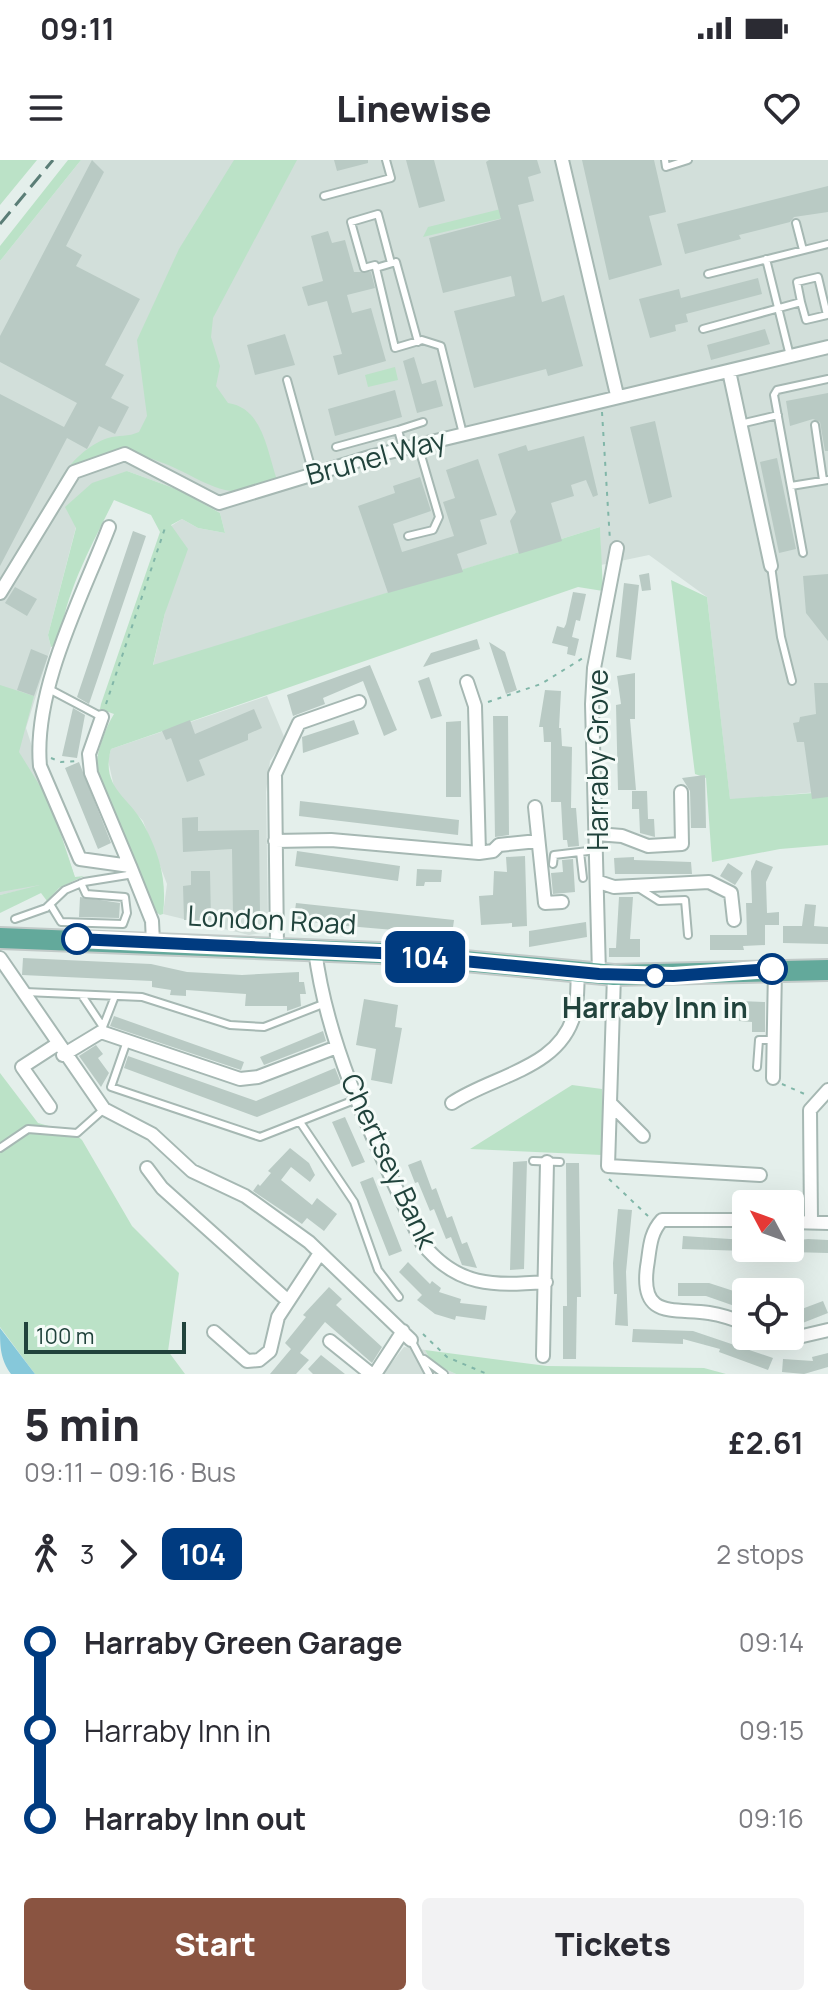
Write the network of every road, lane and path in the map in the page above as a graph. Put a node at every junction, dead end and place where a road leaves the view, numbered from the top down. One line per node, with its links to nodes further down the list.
1 (386, 160): 5 (lane)
2 (562, 160): 22 (street)
3 (665, 160): 4 (lane)
4 (688, 160)
5 (324, 196)
6 (796, 223): 8 (lane)
7 (828, 244): 8 (lane)
8 (803, 250): 9 (lane)
9 (766, 259): 12 (lane); 14 (lane)
10 (391, 263): 11 (lane); 11 (lane); 16 (lane)
11 (376, 268): 16 (lane)
12 (708, 274)
13 (801, 302): 13 (lane); 14 (lane)
14 (778, 310): 15 (lane); 18 (lane)
15 (703, 329)
16 (418, 342): 29 (lane)
17 (828, 347): 18 (street, Brunel Way)
18 (790, 356): 19 (street, Brunel Way)
19 (729, 371): 22 (street, Brunel Way); 26 (street)
20 (828, 379): 24 (lane)
21 (287, 380): 33 (lane)
22 (617, 395): 23 (street, Brunel Way)
23 (601, 399): 29 (street, Brunel Way); 39 (path)
24 (778, 415): 26 (lane); 35 (lane)
25 (423, 422): 28 (lane)
26 (740, 424): 41 (street)
27 (815, 425): 34 (lane)
28 (398, 430): 31 (lane); 32 (lane)
29 (463, 434): 30 (street, Brunel Way)
30 (418, 445): 32 (street, Brunel Way); 38 (lane)
31 (336, 447)
32 (403, 448): 33 (street, Brunel Way)
33 (313, 474): 42 (street, Brunel Way)
34 (825, 480): 35 (lane)
35 (791, 486): 40 (lane)
36 (109, 527): 46 (street)
37 (165, 528): 49 (path)
38 (408, 536)
39 (617, 548): 43 (street, Harraby Grove)
40 (803, 553)
41 (771, 566): 44 (lane)
42 (0, 593)
43 (599, 649): 48 (path); 54 (street, Harraby Grove)
44 (792, 681)
45 (467, 682): 48 (street)
46 (49, 689): 49 (lane); 50 (street)
47 (359, 702): 55 (street)
48 (475, 706): 59 (street)
49 (102, 717): 51 (street)
50 (39, 752): 51 (path); 61 (street)
51 (89, 754): 61 (street)
52 (681, 792): 54 (street)
53 (535, 807): 56 (street)
54 (597, 834): 57 (street, Harraby Grove)
55 (275, 841): 59 (street); 73 (street)
56 (538, 841): 59 (street); 66 (street)
57 (598, 850): 58 (lane); 63 (street, Harraby Grove)
58 (580, 852): 60 (lane); 62 (lane)
59 (479, 853)
60 (553, 864)
61 (132, 870): 64 (lane); 72 (street)
62 (583, 878)
63 (599, 882): 65 (street); 79 (street, Harraby Grove)
64 (81, 883): 67 (lane); 67 (lane)
65 (637, 887): 69 (street); 70 (lane)
66 (562, 902)
67 (50, 904): 68 (lane)
68 (15, 919)
69 (734, 920)
70 (688, 935)
71 (0, 938): 72 (main road, London Road)
72 (153, 942): 73 (main road, London Road)
73 (277, 947): 74 (main road, London Road)
74 (315, 950): 78 (main road, London Road); 83 (street, Chertsey Bank)
75 (0, 958): 80 (street)
76 (775, 969): 77 (main road, London Road); 79 (main road, London Road); 85 (street)
77 (828, 970)
78 (578, 973): 79 (main road, London Road); 94 (street)
79 (607, 975): 95 (street, Harraby Grove)
80 (21, 992): 81 (lane); 88 (street)
81 (83, 996): 82 (lane); 84 (lane)
82 (115, 996): 83 (lane); 84 (lane)
83 (323, 1004): 87 (street, Chertsey Bank)
84 (102, 1030): 86 (street); 88 (street)
85 (775, 1040): 89 (lane); 90 (street)
86 (127, 1041): 87 (street); 98 (lane)
87 (337, 1047): 92 (street, Chertsey Bank)
88 (60, 1050): 96 (street); 97 (street)
89 (757, 1067)
90 (773, 1078): 93 (path)
91 (828, 1090): 93 (street)
92 (357, 1099): 98 (lane); 111 (street, Chertsey Bank)
93 (817, 1099): 107 (street)
94 (452, 1103)
95 (610, 1103): 99 (street); 102 (street, Harraby Grove)
96 (50, 1107)
97 (104, 1109): 100 (lane); 110 (street)
98 (300, 1122): 112 (lane)
99 (643, 1136)
100 (0, 1148)
101 (547, 1162): 111 (street)
102 (608, 1166): 104 (street); 109 (path)
103 (147, 1168): 113 (street)
104 (760, 1175)
105 (732, 1220): 109 (street)
106 (804, 1222): 107 (street)
107 (811, 1222): 108 (street)
108 (828, 1223)
109 (657, 1225): 114 (street)
110 (320, 1253): 113 (street); 117 (street)
111 (546, 1282): 120 (street)
112 (399, 1297)
113 (287, 1300): 116 (street)
114 (732, 1320)
115 (828, 1330): 118 (street)
116 (214, 1332)
117 (407, 1336): 121 (lane); 122 (street); 125 (path)
118 (804, 1336)
119 (330, 1341): 122 (street)
120 (543, 1356)
121 (421, 1357): 123 (lane); 124 (lane)
122 (373, 1374)
123 (429, 1374)
124 (444, 1374)
125 (487, 1374)

